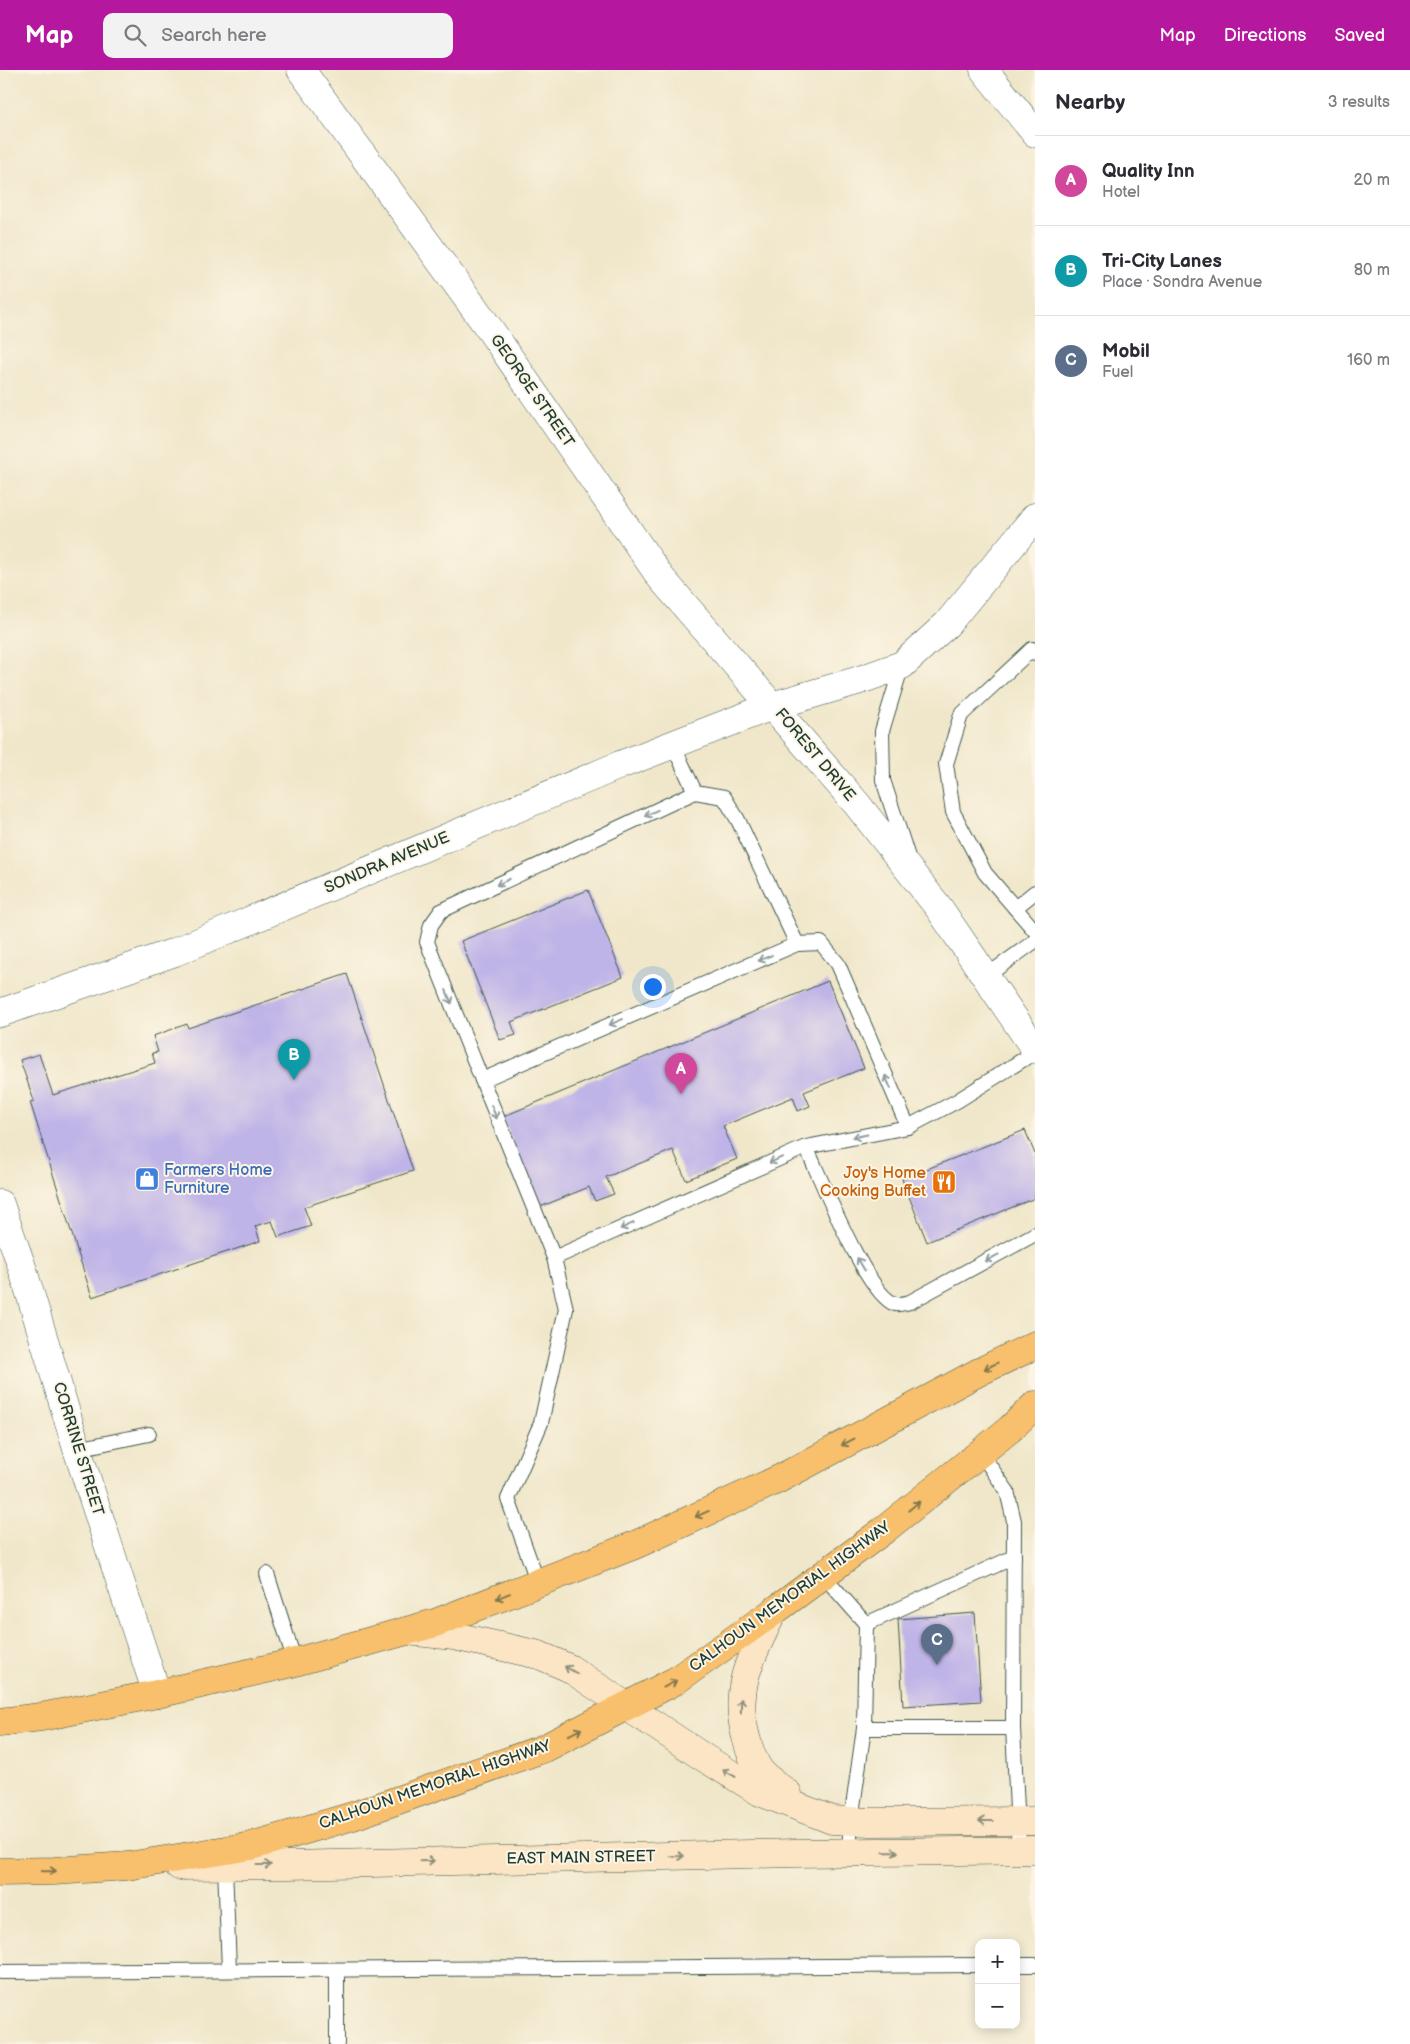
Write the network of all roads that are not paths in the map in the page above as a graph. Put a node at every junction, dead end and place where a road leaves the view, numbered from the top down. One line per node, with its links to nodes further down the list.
1 (301, 70): 7 (street, GEORGE STREET)
2 (984, 70): 3 (street)
3 (1035, 133)
4 (1035, 517): 6 (street, FOREST DRIVE)
5 (1035, 653): 12 (lane)
6 (902, 664): 7 (street, FOREST DRIVE); 10 (lane)
7 (772, 706): 8 (street, SONDRA AVENUE); 10 (street, FOREST DRIVE)
8 (673, 745): 9 (lane); 17 (street, SONDRA AVENUE)
9 (695, 792): 15 (lane); 19 (lane, one-way to 19)
10 (916, 879): 16 (street, FOREST DRIVE)
11 (1035, 892): 12 (lane)
12 (1015, 908): 13 (lane)
13 (1035, 931)
14 (1035, 940): 16 (lane)
15 (797, 944): 19 (lane, one-way to 19); 20 (lane, one-way to 15)
16 (985, 977): 18 (street, FOREST DRIVE)
17 (0, 1013)
18 (1035, 1051): 20 (lane)
19 (482, 1080): 24 (lane, one-way to 24)
20 (908, 1127): 21 (lane, one-way to 21)
21 (806, 1147): 23 (lane, one-way to 21); 24 (lane, one-way to 24)
22 (0, 1204): 28 (street, CORRINE STREET)
23 (1035, 1234)
24 (554, 1258): 33 (lane)
25 (1035, 1345): 33 (highway, one-way to 33)
26 (1035, 1405): 29 (highway, CALHOUN MEMORIAL HIGHWAY)
27 (149, 1434): 28 (lane)
28 (77, 1448): 38 (street, CORRINE STREET)
29 (980, 1452): 30 (lane); 32 (highway, CALHOUN MEMORIAL HIGHWAY, one-way to 29)
30 (1014, 1557): 35 (lane); 42 (lane)
31 (267, 1574): 37 (lane)
32 (823, 1575): 34 (highway, CALHOUN MEMORIAL HIGHWAY); 35 (lane)
33 (538, 1583): 36 (highway, one-way to 36)
34 (773, 1612): 39 (highway, CALHOUN MEMORIAL HIGHWAY, one-way to 34); 43 (main road, one-way to 34)
35 (866, 1624): 41 (lane)
36 (407, 1631): 37 (highway); 39 (main road, one-way to 36)
37 (295, 1662): 38 (highway)
38 (156, 1694): 40 (highway)
39 (627, 1706): 43 (main road, one-way to 39); 48 (highway, CALHOUN MEMORIAL HIGHWAY, one-way to 39)
40 (0, 1722)
41 (864, 1728): 42 (lane); 44 (lane)
42 (1013, 1728): 45 (lane)
43 (813, 1814): 44 (main road)
44 (851, 1821): 45 (main road, one-way to 44); 47 (lane)
45 (1027, 1821): 46 (lane)
46 (1027, 1850): 47 (main road, EAST MAIN STREET, one-way to 46)
47 (849, 1852): 49 (main road, EAST MAIN STREET, one-way to 47)
48 (128, 1866): 49 (main road, EAST MAIN STREET); 50 (highway, CALHOUN MEMORIAL HIGHWAY, one-way to 48)
49 (225, 1866): 54 (lane)
50 (0, 1872)
51 (975, 1965): 55 (lane)
52 (1020, 1965): 53 (lane)
53 (1035, 1965)
54 (229, 1970): 55 (lane); 56 (lane)
55 (337, 1970): 57 (lane)
56 (0, 1972)
57 (336, 2044)

